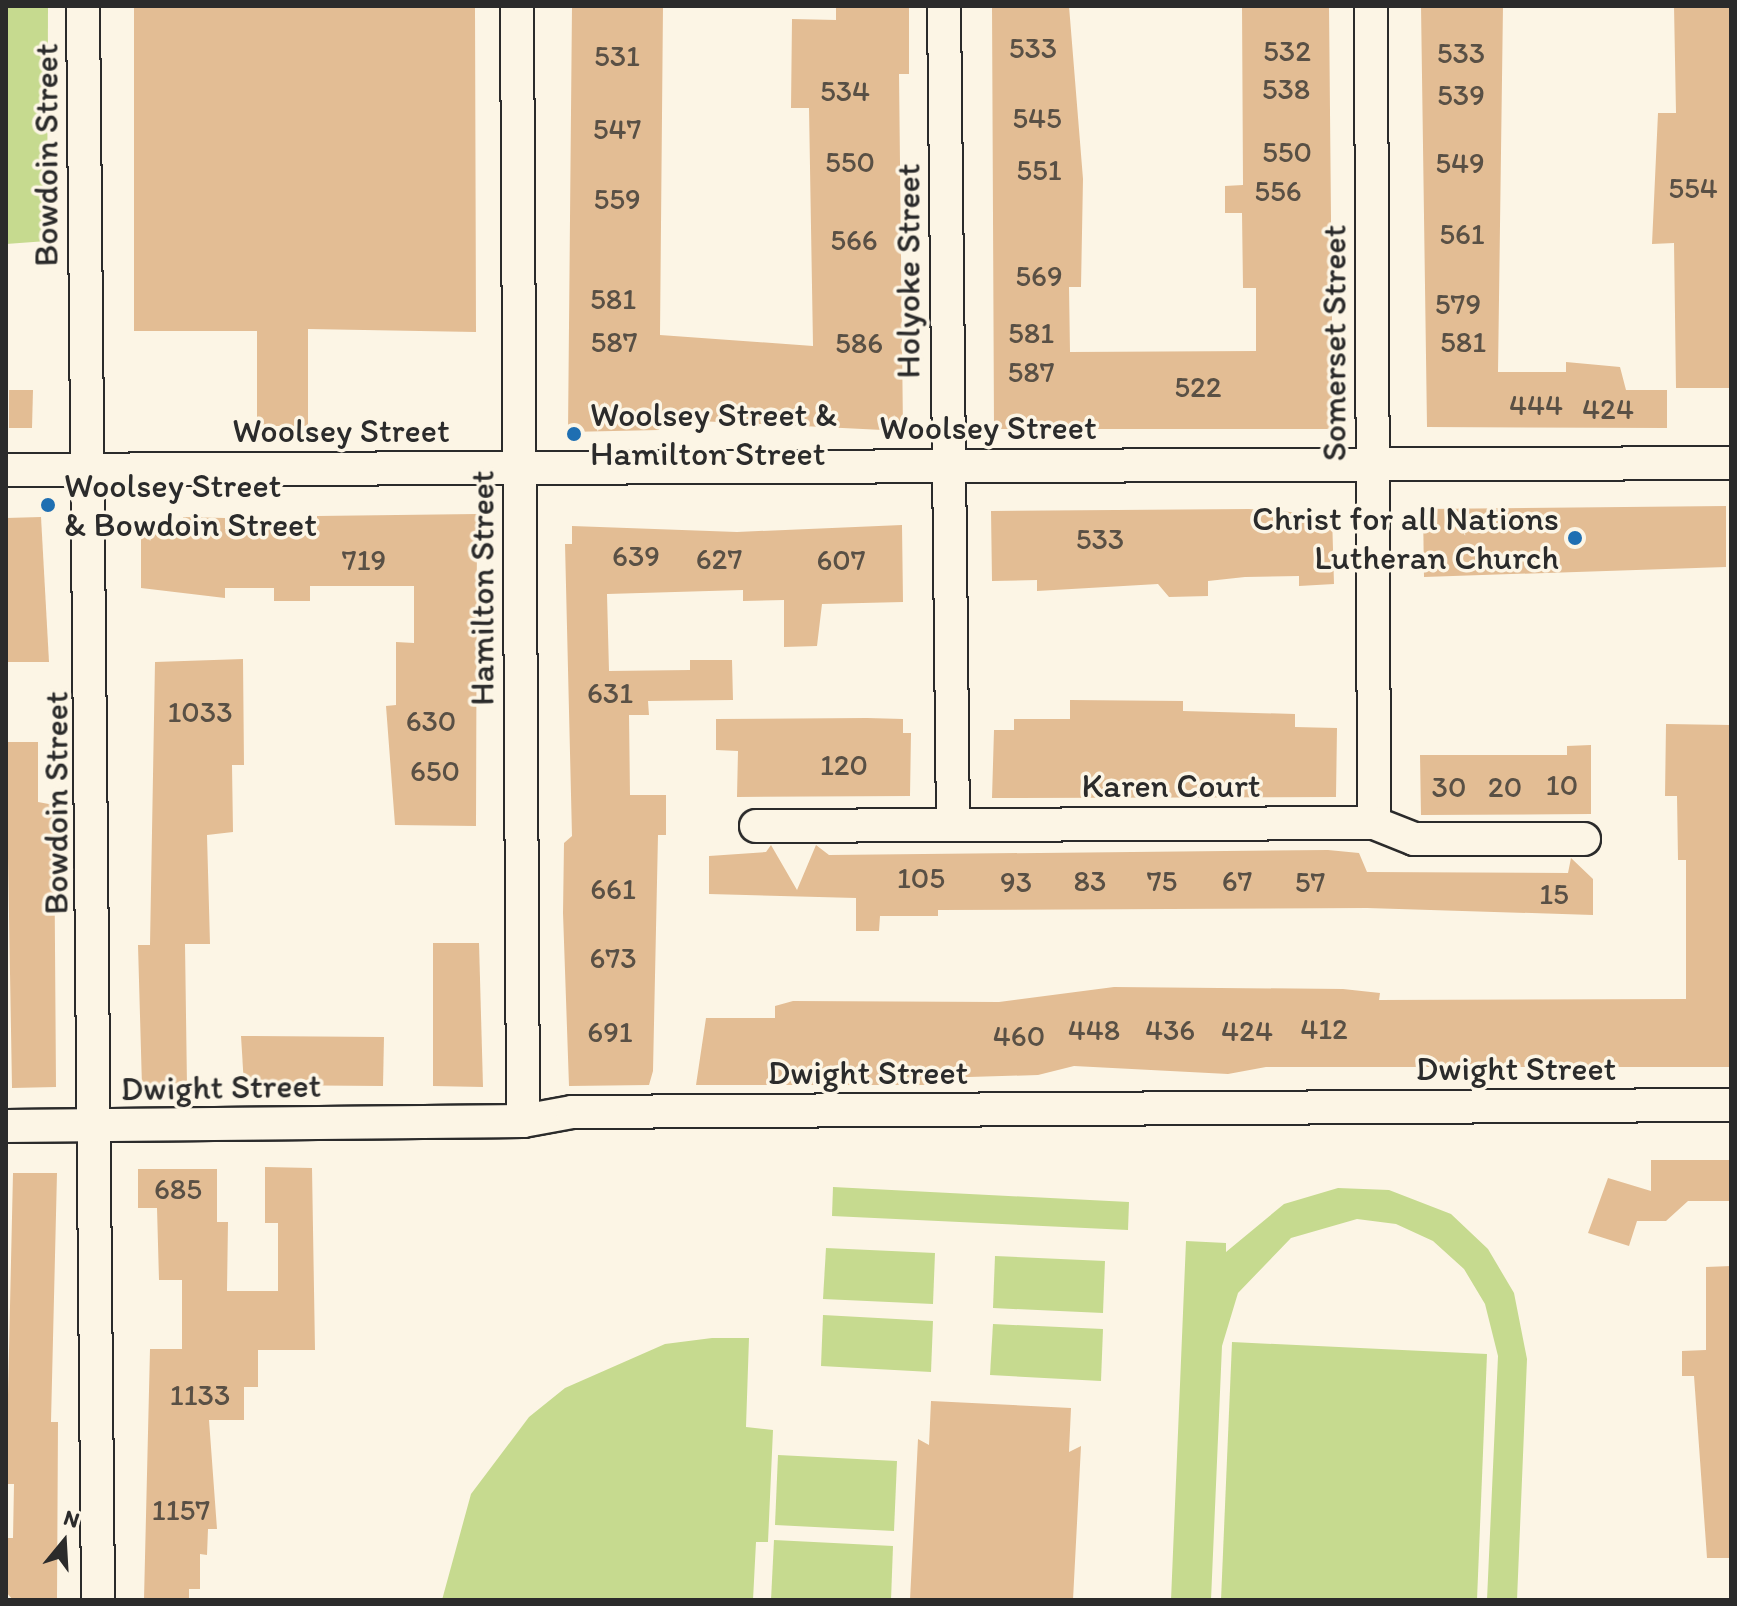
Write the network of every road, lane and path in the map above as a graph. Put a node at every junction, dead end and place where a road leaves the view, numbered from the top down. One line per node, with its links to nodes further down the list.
1 (83, 6): 8 (street, Bowdoin Street)
2 (517, 6): 9 (street, Hamilton Street)
3 (944, 6): 6 (street, Holyoke Street)
4 (1371, 6): 7 (street, Somerset Street)
5 (1731, 463): 7 (street, Woolsey Street)
6 (947, 466): 7 (street, Woolsey Street); 9 (street, Woolsey Street); 12 (street, Holyoke Street)
7 (1373, 467): 11 (street, Somerset Street)
8 (91, 469): 9 (street, Woolsey Street); 10 (street, Woolsey Street); 18 (street, Bowdoin Street)
9 (519, 469): 16 (street, Hamilton Street)
10 (6, 470)
11 (1374, 823): 12 (street, Karen Court); 14 (street, Karen Court)
12 (953, 824): 13 (street, Karen Court)
13 (756, 826)
14 (1584, 839)
15 (1731, 1105): 16 (street, Dwight Street)
16 (523, 1121): 18 (street, Dwight Street)
17 (6, 1126): 18 (street, Dwight Street)
18 (96, 1126): 19 (street, Bowdoin Street)
19 (98, 1600)

